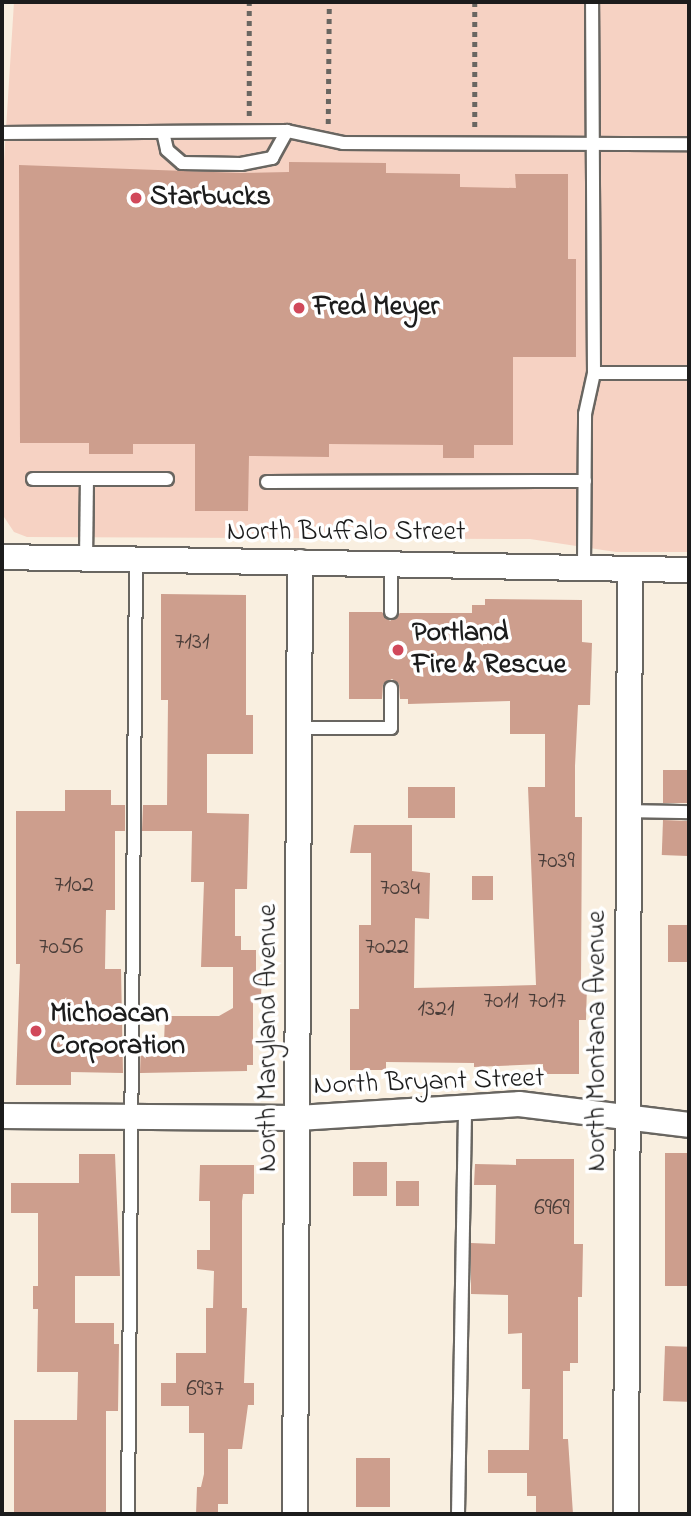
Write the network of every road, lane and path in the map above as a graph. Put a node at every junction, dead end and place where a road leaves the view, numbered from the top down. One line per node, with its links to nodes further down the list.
1 (249, 2): 5 (path)
2 (329, 2): 9 (path)
3 (475, 2): 10 (path)
4 (592, 2): 11 (lane)
5 (248, 131): 6 (lane); 7 (lane)
6 (287, 131): 7 (lane); 9 (lane)
7 (163, 132): 8 (lane)
8 (2, 133)
9 (326, 139): 10 (lane)
10 (475, 144): 11 (lane)
11 (594, 144): 12 (lane); 13 (lane)
12 (689, 144)
13 (594, 373): 14 (lane); 18 (lane)
14 (689, 373)
15 (33, 479): 16 (lane)
16 (87, 479): 17 (lane); 21 (lane)
17 (167, 479)
18 (585, 481): 19 (lane); 25 (lane)
19 (267, 482)
20 (2, 557): 21 (street, North Buffalo Street)
21 (86, 560): 22 (street, North Buffalo Street)
22 (136, 561): 23 (street, North Buffalo Street); 35 (lane)
23 (300, 562): 24 (street, North Buffalo Street); 30 (street, North Maryland Avenue)
24 (391, 563): 25 (street, North Buffalo Street); 28 (lane)
25 (584, 565): 26 (street, North Buffalo Street)
26 (630, 569): 27 (street, North Buffalo Street); 31 (street, North Montana Avenue)
27 (689, 570)
28 (391, 612)
29 (391, 688): 30 (lane)
30 (299, 728): 36 (street, North Maryland Avenue)
31 (629, 811): 32 (lane); 37 (street, North Montana Avenue)
32 (689, 812)
33 (465, 1106): 36 (street, North Bryant Street); 37 (street, North Bryant Street); 41 (lane)
34 (2, 1116): 35 (street, North Bryant Street)
35 (131, 1117): 36 (street, North Bryant Street); 39 (lane)
36 (298, 1118): 40 (street, North Maryland Avenue)
37 (628, 1119): 38 (street, North Bryant Street); 42 (street, North Montana Avenue)
38 (689, 1125)
39 (128, 1514)
40 (295, 1514)
41 (458, 1514)
42 (626, 1514)

